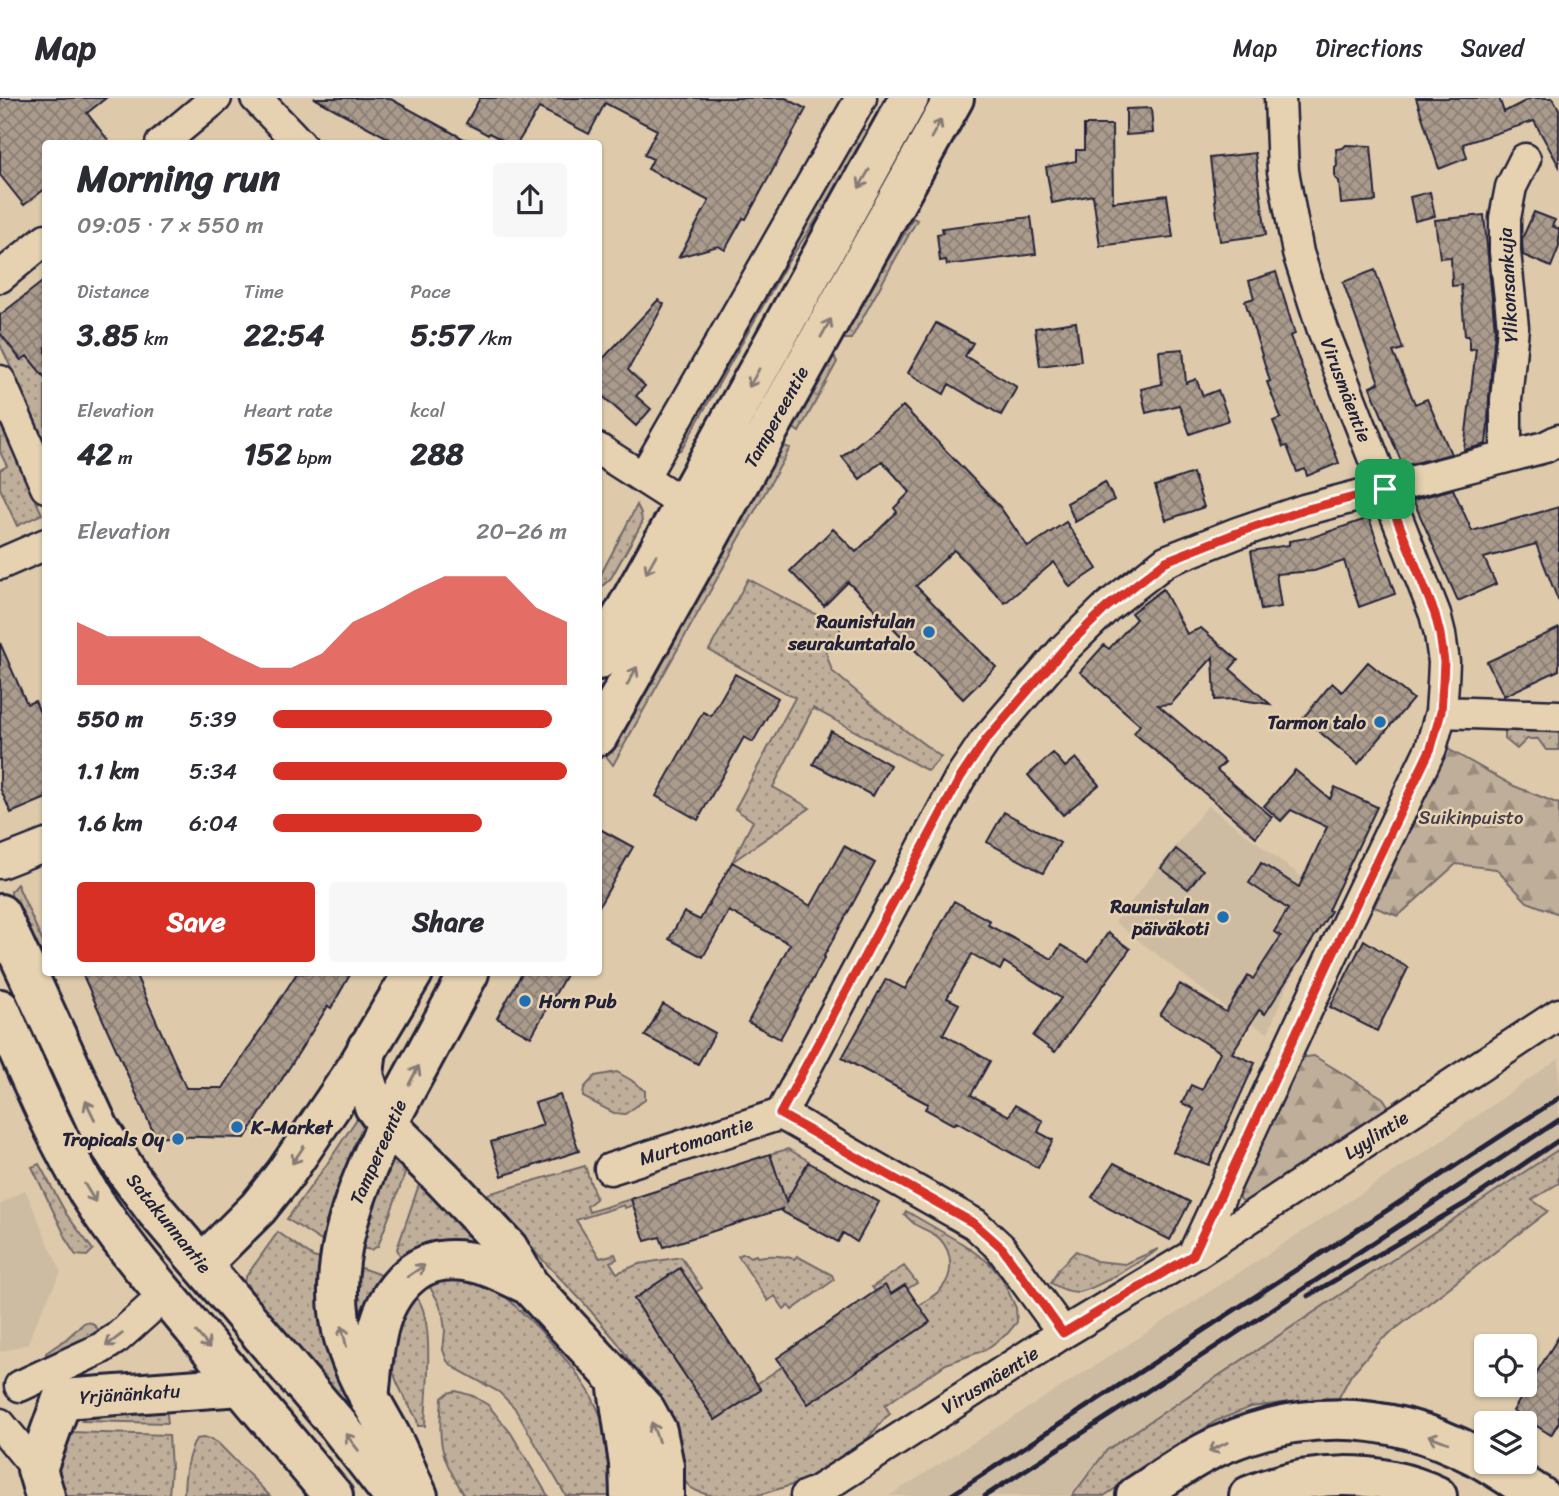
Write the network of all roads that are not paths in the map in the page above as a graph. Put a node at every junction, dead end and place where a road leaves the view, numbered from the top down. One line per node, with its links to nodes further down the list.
1 (216, 98): 7 (street)
2 (256, 98): 8 (street)
3 (909, 98): 19 (main road, Tampereentie, one-way to 19)
4 (954, 98): 25 (main road, Tampereentie, one-way to 4)
5 (1280, 98): 18 (street, Virusmäentie)
6 (859, 99): 17 (street)
7 (166, 140)
8 (295, 140)
9 (1525, 159): 15 (street, Ylikonsankuja)
10 (42, 242): 11 (street)
11 (0, 277)
12 (0, 381): 16 (street)
13 (1559, 440): 15 (street)
14 (602, 452): 17 (street)
15 (1506, 457): 18 (street)
16 (42, 478)
17 (643, 478): 19 (street)
18 (1385, 489): 23 (street, Virusmäentie); 34 (street)
19 (684, 504): 22 (main road, Tampereentie, one-way to 22)
20 (42, 546): 21 (street)
21 (0, 564)
22 (602, 647)
23 (1441, 712): 24 (street); 37 (street, Virusmäentie)
24 (1559, 716)
25 (602, 729)
26 (42, 847): 27 (street)
27 (0, 863)
28 (0, 914): 38 (main road, Satakunnantie, one-way to 28)
29 (411, 976): 33 (main road)
30 (467, 976): 35 (main road, Tampereentie, one-way to 30)
31 (0, 1009): 40 (main road, one-way to 40)
32 (1559, 1014): 37 (street, Lyylintie)
33 (368, 1048): 35 (main road); 38 (main road, one-way to 38)
34 (780, 1114): 36 (street, Murtomaantie); 41 (street)
35 (387, 1124): 39 (main road); 46 (main road, Tampereentie, one-way to 35)
36 (610, 1169)
37 (1193, 1255): 41 (street, Virusmäentie)
38 (202, 1264): 40 (main road); 50 (main road, Satakunnantie, one-way to 38)
39 (529, 1286): 42 (main road); 46 (main road, one-way to 39)
40 (165, 1295): 43 (main road, one-way to 43); 44 (street, Yrjänänkatu, one-way to 44)
41 (1063, 1333): 54 (street, Virusmäentie)
42 (617, 1381): 52 (main road); 53 (main road, one-way to 42)
43 (241, 1386): 45 (main road, Yrjänänkatu); 49 (main road)
44 (10, 1387): 45 (street, Yrjänänkatu)
45 (62, 1399): 48 (main road)
46 (369, 1399): 51 (main road, Tampereentie)
47 (0, 1424): 48 (street)
48 (41, 1482)
49 (333, 1496)
50 (393, 1496)
51 (418, 1496)
52 (630, 1496)
53 (664, 1496)
54 (806, 1496)
55 (1136, 1496): 58 (main road, one-way to 55)
56 (1249, 1496): 57 (main road)
57 (1437, 1496)
58 (1540, 1496)

